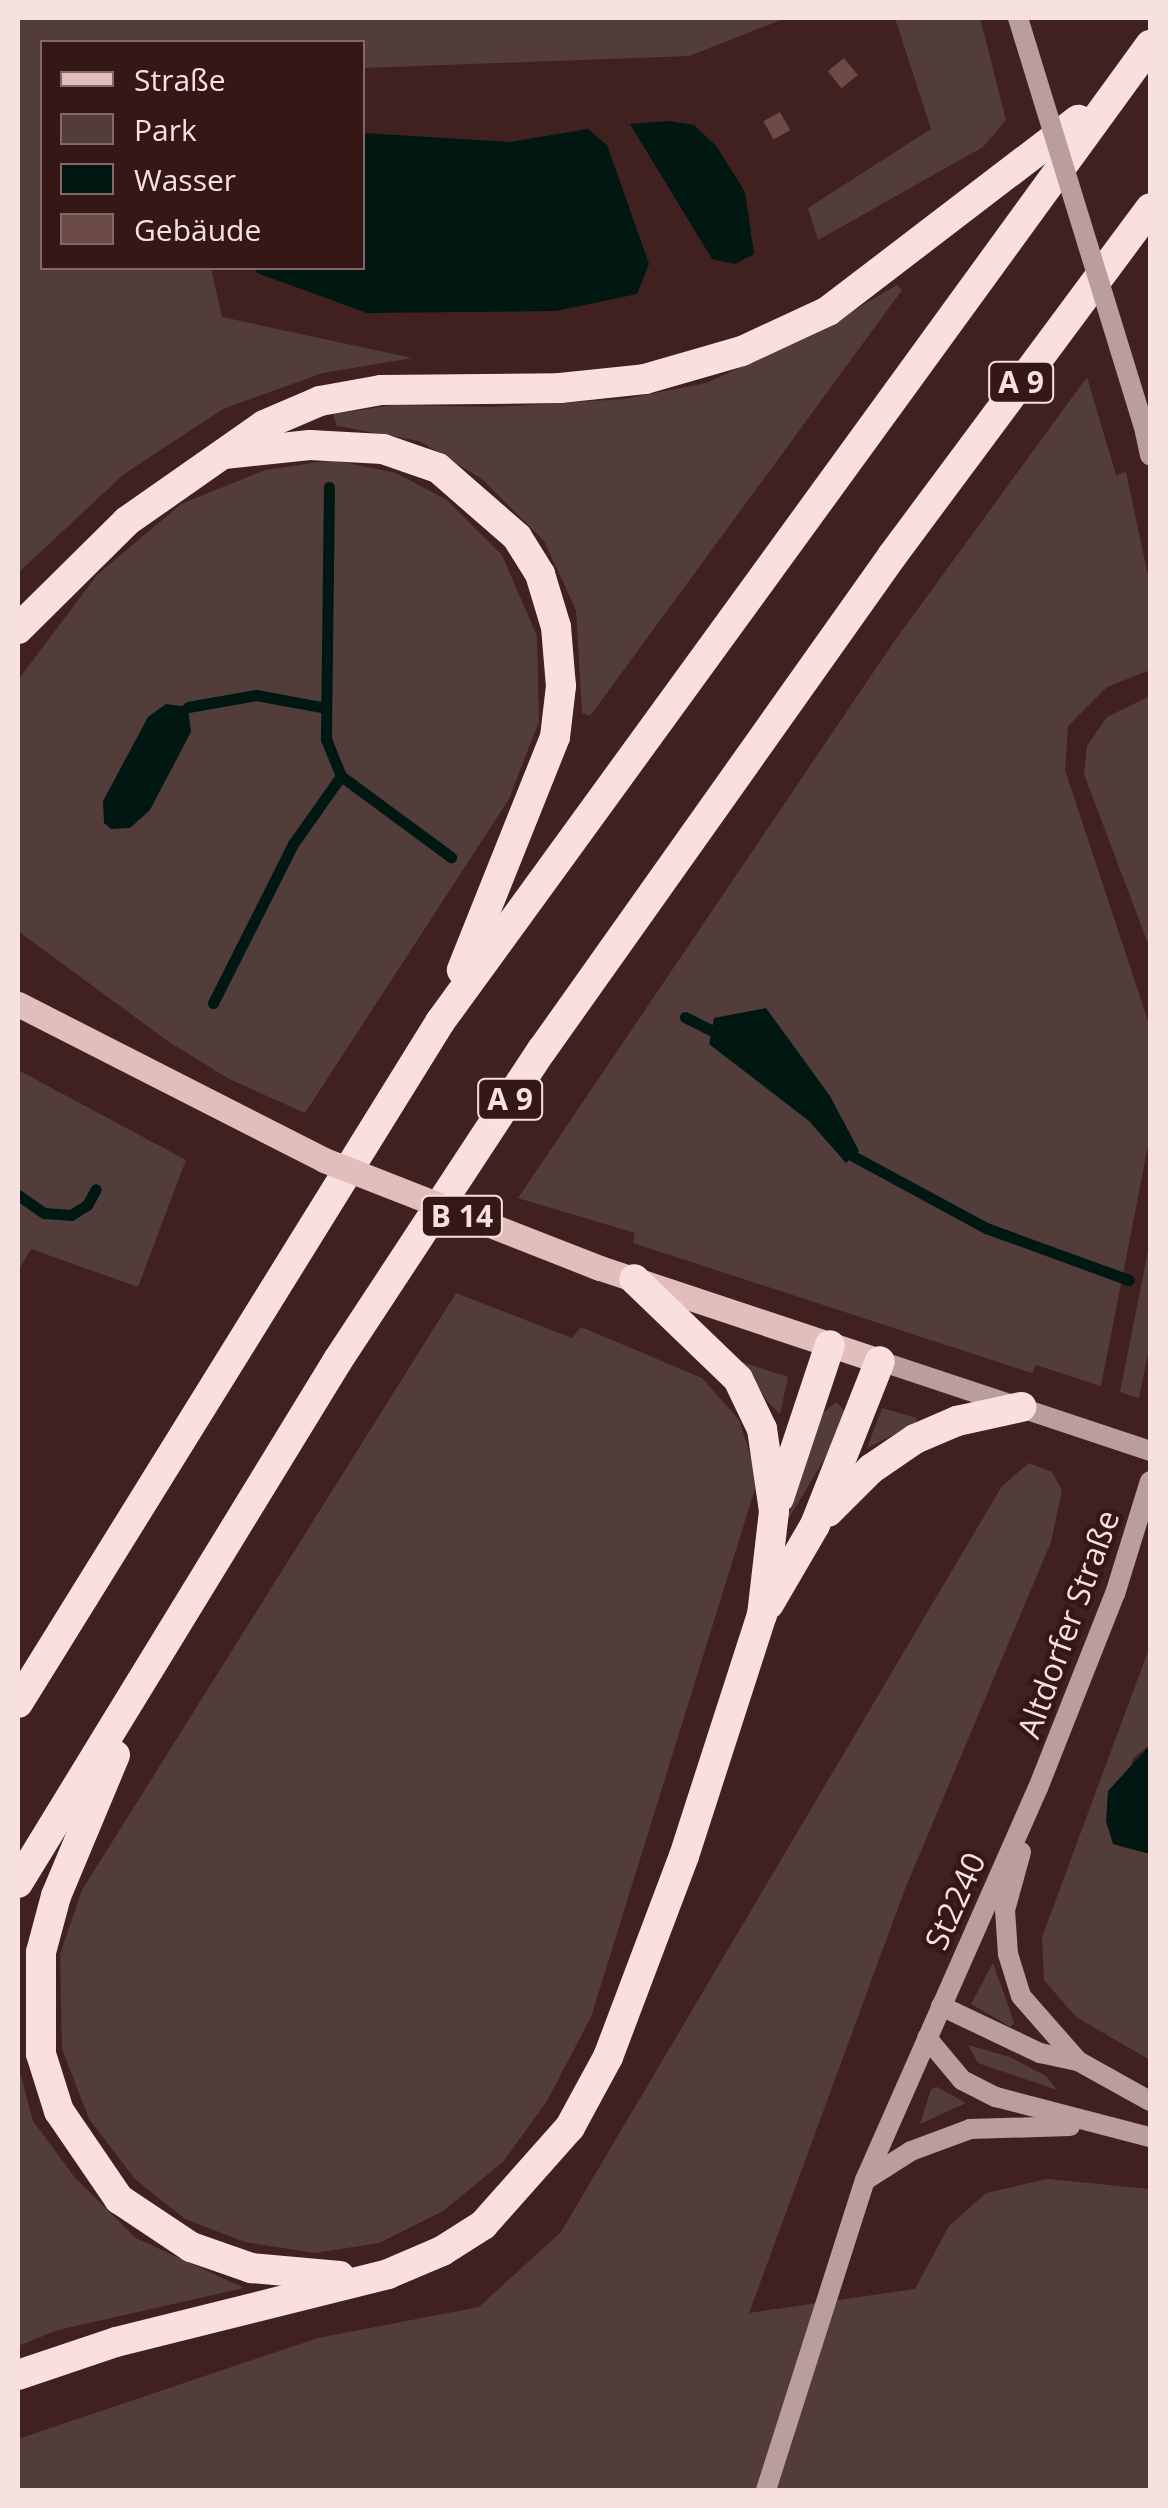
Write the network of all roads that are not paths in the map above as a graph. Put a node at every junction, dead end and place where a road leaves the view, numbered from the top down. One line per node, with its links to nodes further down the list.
1 (1018, 18): 6 (main road, bridge)
2 (1150, 46): 3 (highway)
3 (1112, 94): 5 (highway); 9 (highway)
4 (1150, 208): 19 (highway, A 9)
5 (221, 454): 7 (highway); 9 (highway)
6 (1150, 454)
7 (18, 629)
8 (18, 1004): 10 (main road, B 14, bridge)
9 (440, 1022): 20 (highway)
10 (634, 1279): 11 (main road, B 14); 16 (highway)
11 (830, 1344): 12 (main road, B 14); 16 (highway)
12 (880, 1361): 13 (main road); 17 (highway)
13 (1021, 1407): 14 (main road); 17 (highway)
14 (1150, 1451)
15 (1150, 1481): 21 (main road, Altdorfer Straße)
16 (774, 1510): 18 (highway)
17 (815, 1525): 18 (highway)
18 (762, 1616): 30 (highway)
19 (156, 1661): 22 (highway, A 9); 30 (highway)
20 (18, 1704)
21 (1038, 1788): 23 (main road, St2240); 25 (main road)
22 (18, 1883)
23 (941, 2006): 24 (main road, St2240); 25 (main road)
24 (927, 2038): 27 (main road); 29 (main road, St2240)
25 (1078, 2061): 26 (main road)
26 (1150, 2102)
27 (1103, 2127): 28 (main road); 29 (main road)
28 (1150, 2138)
29 (865, 2180): 32 (main road, St2240)
30 (388, 2274): 31 (highway)
31 (18, 2375)
32 (766, 2490)

